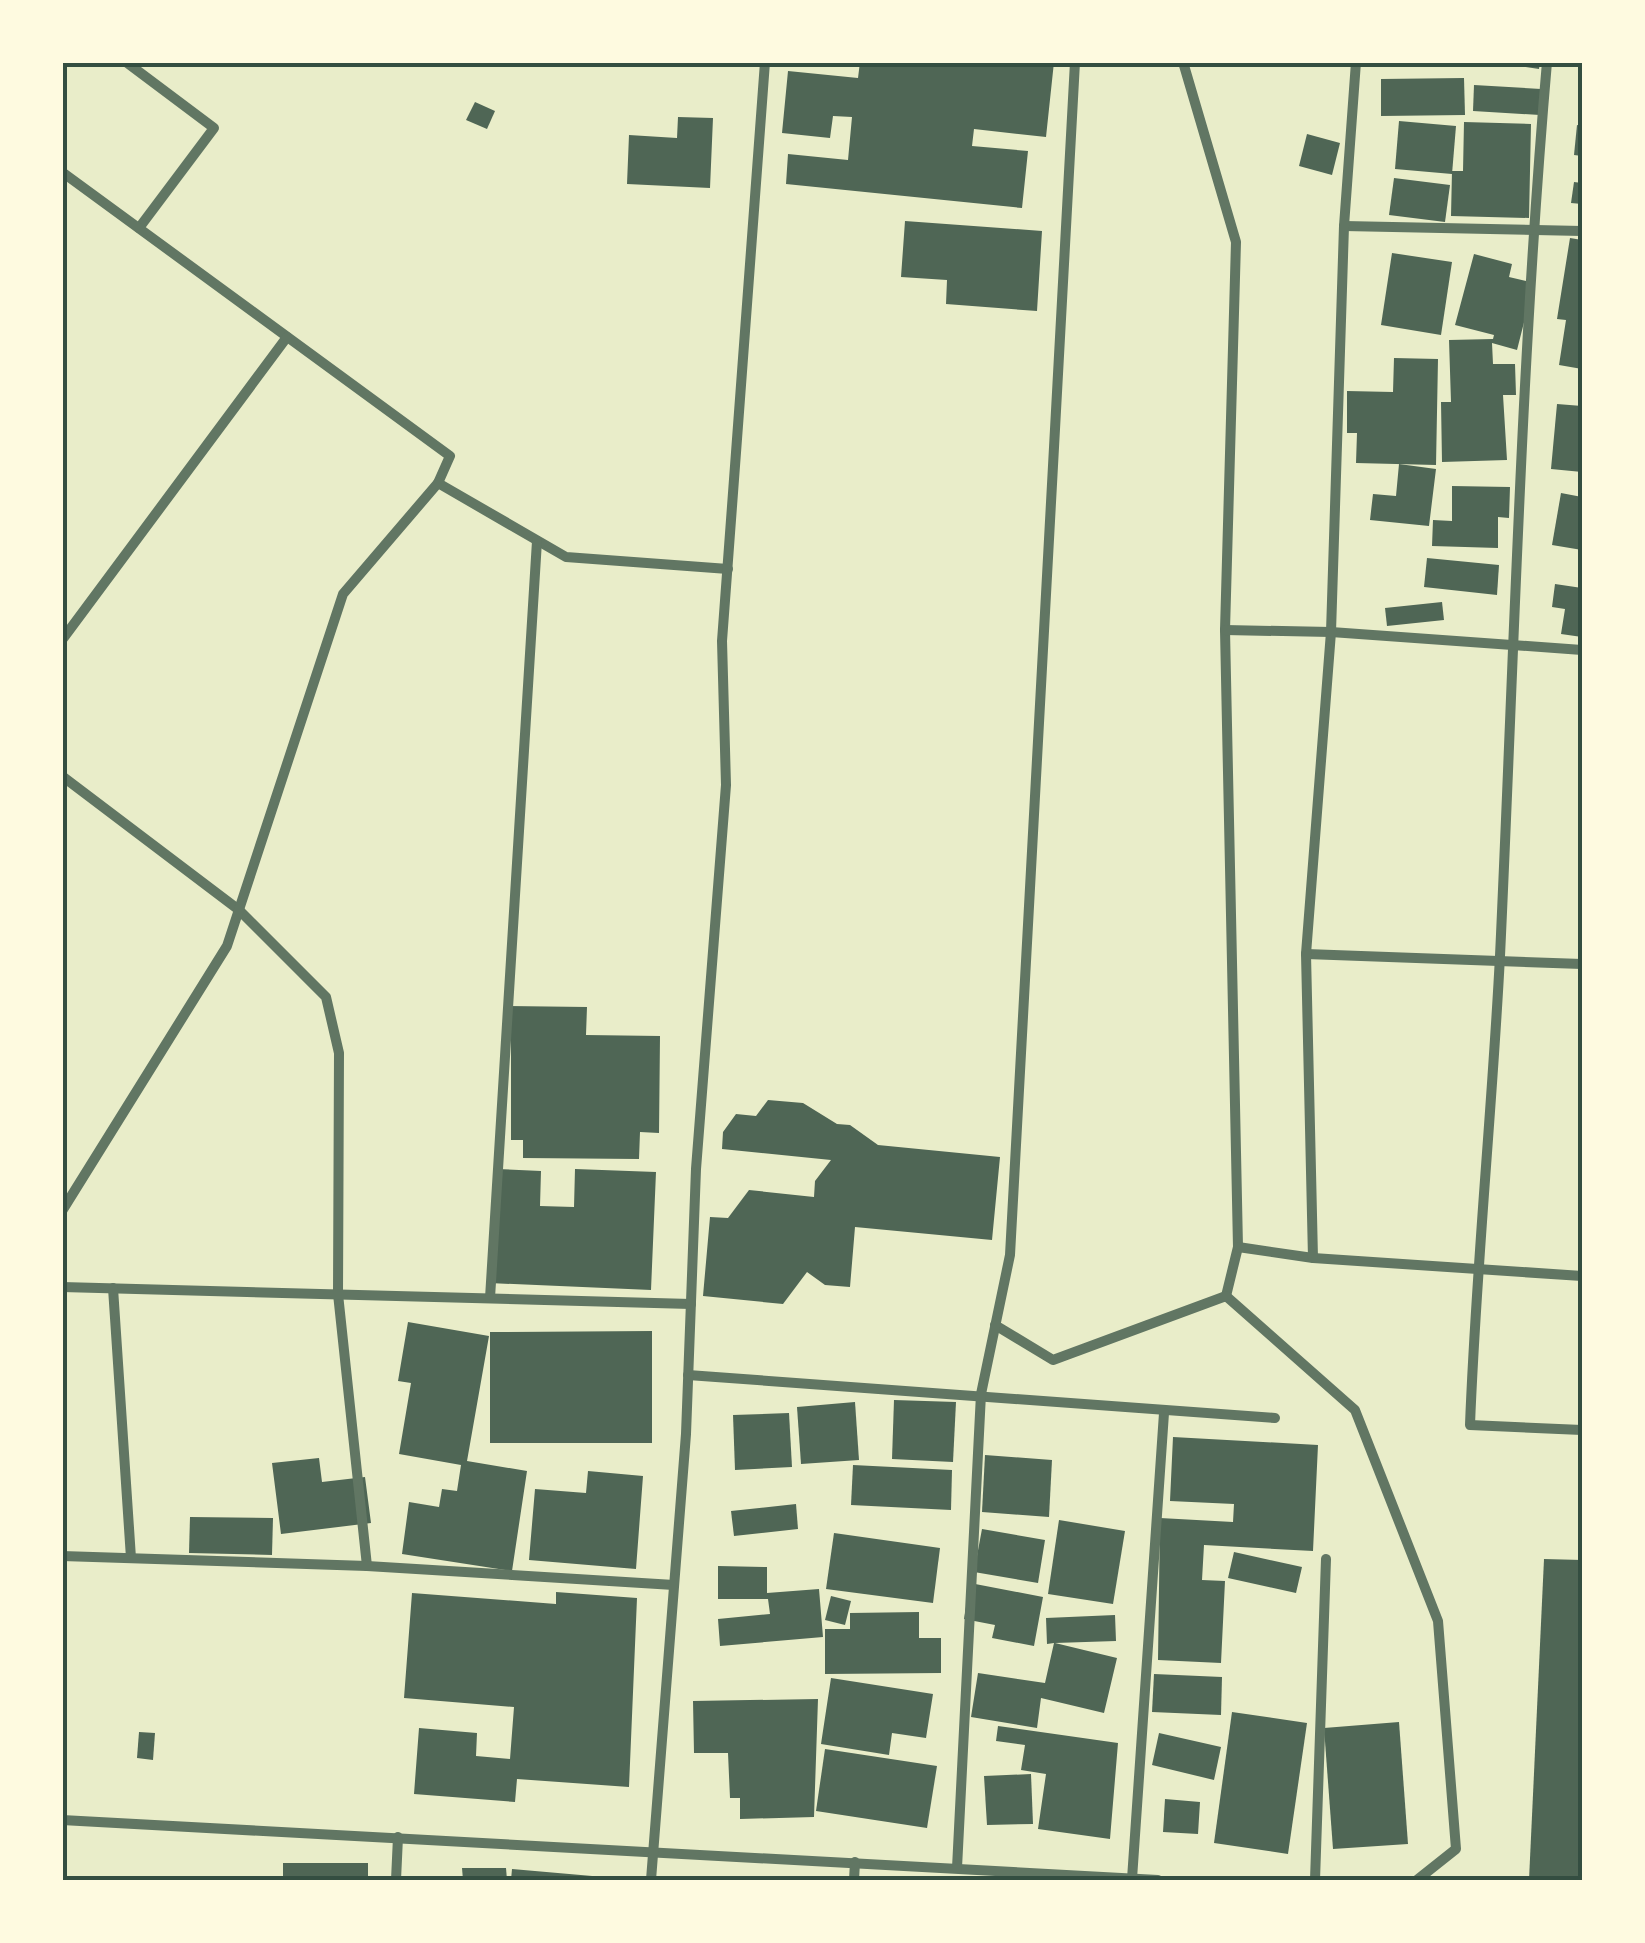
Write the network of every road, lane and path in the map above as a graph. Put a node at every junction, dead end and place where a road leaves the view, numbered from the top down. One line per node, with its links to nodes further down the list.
1 (126, 62): 9 (street)
2 (764, 62): 15 (street)
3 (1075, 62): 37 (street)
4 (1183, 62): 16 (street)
5 (1356, 62): 8 (street)
6 (1547, 62): 10 (street)
7 (62, 172): 9 (street)
8 (1344, 226): 10 (street); 17 (street)
9 (139, 228): 12 (street)
10 (1532, 229): 11 (street); 19 (street)
11 (1582, 231)
12 (287, 337): 13 (street); 18 (street)
13 (438, 482): 14 (street); 22 (street)
14 (537, 540): 15 (street); 35 (street)
15 (728, 568): 36 (street)
16 (1225, 630): 17 (street); 27 (street)
17 (1330, 632): 19 (street); 23 (street)
18 (62, 640)
19 (1512, 647): 20 (street); 24 (street)
20 (1582, 650)
21 (62, 776): 22 (street)
22 (239, 910): 26 (street); 33 (street)
23 (1306, 954): 24 (street); 28 (street)
24 (1500, 959): 25 (street); 29 (street)
25 (1582, 964)
26 (62, 1211)
27 (1238, 1247): 28 (street); 34 (street)
28 (1312, 1258): 29 (street)
29 (1476, 1267): 30 (street); 42 (street)
30 (1582, 1276)
31 (62, 1286): 32 (street)
32 (113, 1288): 33 (street); 44 (street)
33 (338, 1294): 35 (street); 46 (street)
34 (1226, 1296): 37 (street); 60 (street)
35 (490, 1298): 36 (street)
36 (692, 1304): 38 (street)
37 (995, 1325): 39 (street)
38 (688, 1375): 39 (street); 47 (street)
39 (980, 1394): 40 (street); 52 (street)
40 (1164, 1414): 41 (street); 54 (street)
41 (1275, 1418)
42 (1582, 1430)
43 (62, 1556): 44 (street)
44 (131, 1558): 46 (street)
45 (1326, 1559): 59 (street)
46 (367, 1566): 47 (street)
47 (674, 1585): 50 (street)
48 (62, 1820): 49 (street)
49 (398, 1837): 50 (street); 55 (street)
50 (652, 1850): 51 (street); 56 (street)
51 (855, 1862): 52 (street); 57 (street)
52 (957, 1868): 53 (street)
53 (1040, 1877): 54 (street)
54 (1132, 1879): 58 (street)
55 (396, 1880)
56 (651, 1880)
57 (854, 1880)
58 (1158, 1880)
59 (1314, 1880)
60 (1417, 1880)

